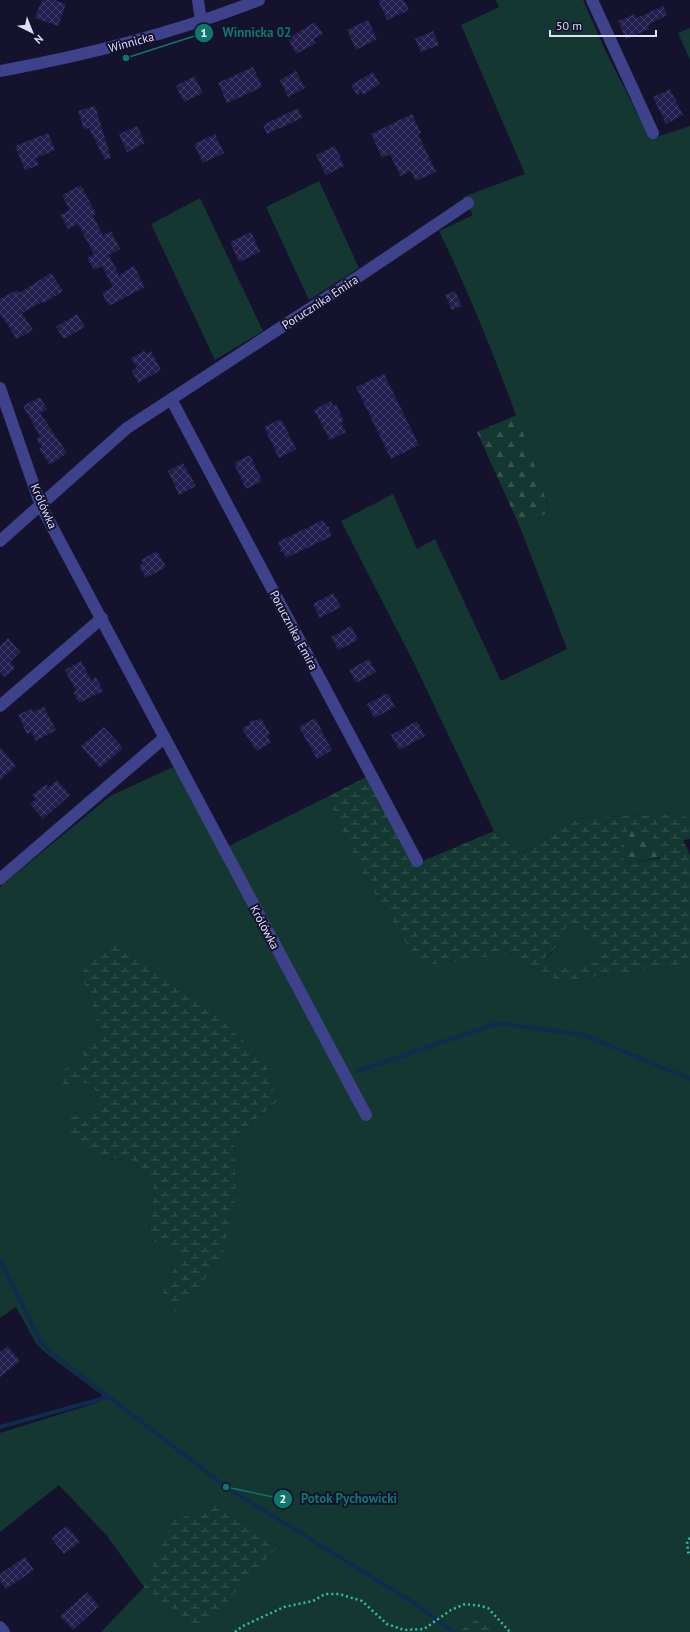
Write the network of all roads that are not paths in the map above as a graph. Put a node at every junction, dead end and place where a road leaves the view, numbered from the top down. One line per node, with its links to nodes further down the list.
1 (198, 0): 4 (street)
2 (259, 0): 4 (street, Winnicka)
3 (592, 0): 6 (street)
4 (201, 21): 5 (street, Winnicka)
5 (0, 71)
6 (653, 133)
7 (468, 203): 9 (street, Porucznika Emira)
8 (0, 388): 10 (street, Królówka)
9 (171, 399): 10 (street, Porucznika Emira); 15 (street, Porucznika Emira)
10 (41, 506): 11 (street, Porucznika Emira); 12 (street, Królówka)
11 (0, 541)
12 (102, 618): 13 (street); 14 (street, Królówka)
13 (0, 706)
14 (164, 738): 16 (street); 17 (street, Królówka)
15 (417, 861)
16 (0, 879)
17 (366, 1115)
18 (0, 1627): 19 (street)
19 (4, 1632)

